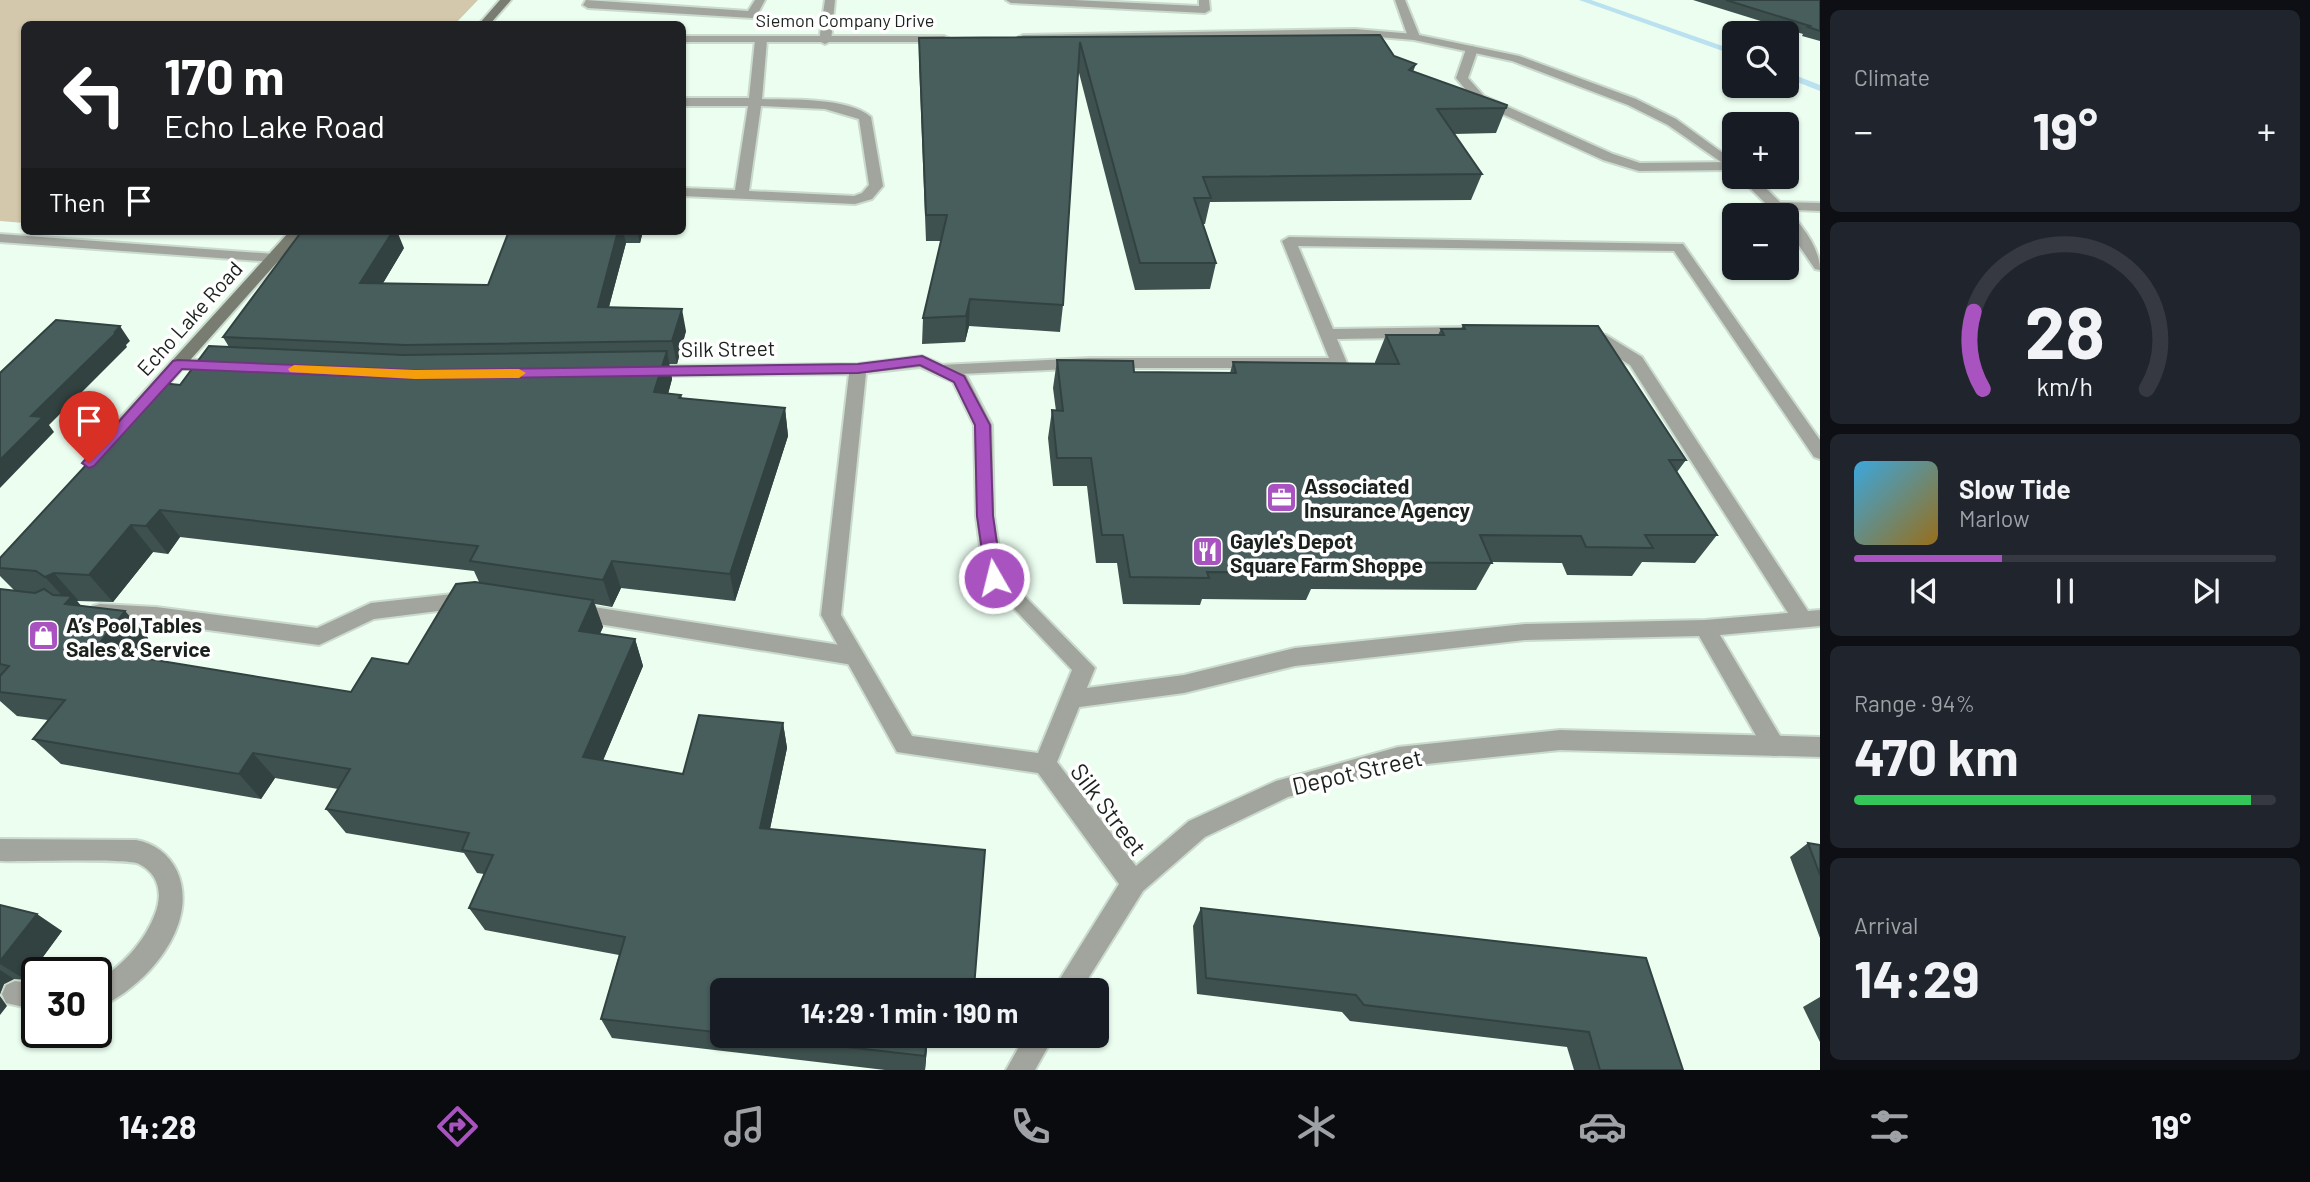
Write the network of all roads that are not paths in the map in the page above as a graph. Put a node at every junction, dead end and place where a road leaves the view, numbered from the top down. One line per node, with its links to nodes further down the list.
1 (506, 0): 8 (main road)
2 (592, 0): 3 (street)
3 (760, 0)
4 (830, 0): 14 (street)
5 (1011, 0): 6 (street)
6 (1204, 0)
7 (1399, 0): 9 (street)
8 (487, 21)
9 (1414, 37): 10 (street); 15 (street)
10 (1005, 38)
11 (686, 39): 13 (street, Siemon Company Drive)
12 (963, 39): 14 (street, Siemon Company Drive)
13 (761, 40): 14 (street, Siemon Company Drive); 17 (street)
14 (825, 41)
15 (1472, 49): 18 (street); 19 (street)
16 (686, 102): 17 (street)
17 (754, 102): 22 (street); 22 (street)
18 (1722, 157)
19 (1722, 166)
20 (1758, 189): 23 (street)
21 (686, 192): 22 (street)
22 (741, 195)
23 (1772, 203)
24 (1820, 207): 25 (street)
25 (1799, 210)
26 (130, 235): 30 (street)
27 (294, 235): 31 (main road, Echo Lake Road)
28 (1799, 236): 32 (street)
29 (0, 238): 30 (street)
30 (117, 247): 31 (street)
31 (274, 258): 36 (main road, Echo Lake Road)
32 (1820, 266)
33 (1475, 331): 34 (street)
34 (1327, 334): 39 (street); 41 (street)
35 (1577, 335): 46 (street)
36 (178, 364): 37 (street); 42 (main road, Echo Lake Road)
37 (242, 367)
38 (858, 369): 39 (street, Silk Street); 40 (street, Silk Street); 48 (street, Silk Street)
39 (940, 370): 49 (street, Silk Street)
40 (623, 372)
41 (1820, 453)
42 (85, 468)
43 (488, 598): 45 (street)
44 (555, 609): 48 (street)
45 (78, 611)
46 (1811, 618): 47 (street)
47 (1705, 628): 49 (street); 50 (street)
48 (853, 656): 52 (street, Silk Street)
49 (1072, 699): 52 (street, Silk Street)
50 (1774, 746): 51 (street, Depot Street); 54 (street, Depot Street)
51 (1820, 747)
52 (1045, 764): 54 (street, Silk Street)
53 (0, 850): 56 (street)
54 (1134, 883): 55 (street, Depot Street)
55 (1074, 978)
56 (112, 985)
57 (1033, 1048): 58 (street)
58 (1020, 1070)

